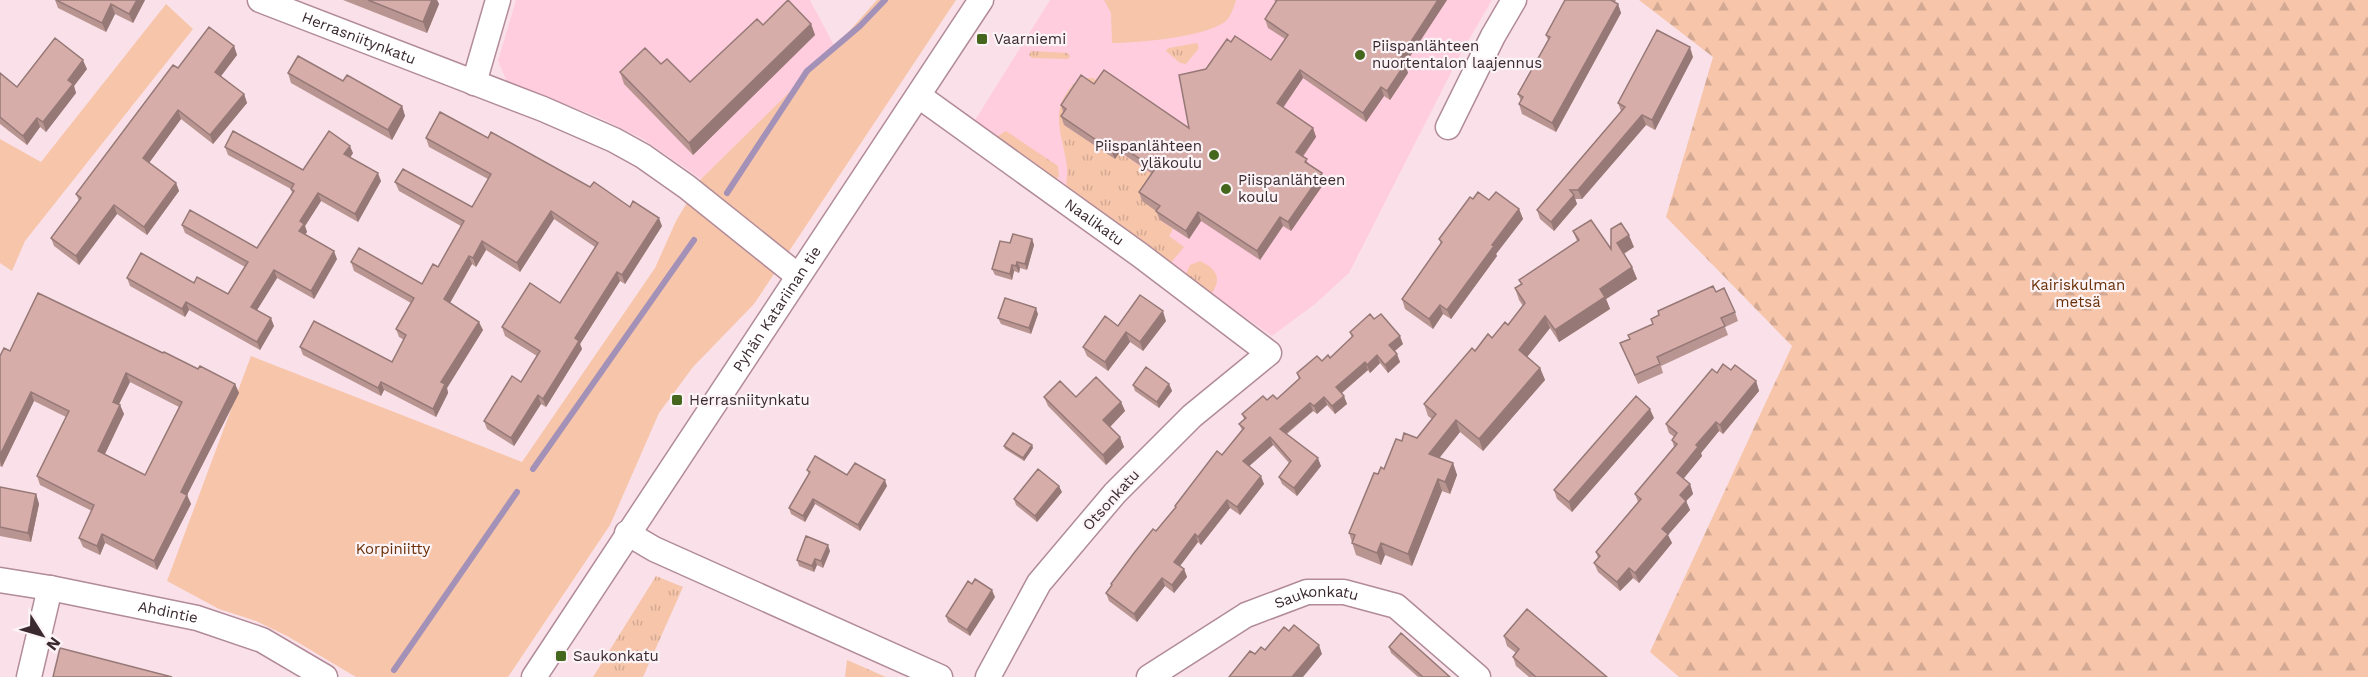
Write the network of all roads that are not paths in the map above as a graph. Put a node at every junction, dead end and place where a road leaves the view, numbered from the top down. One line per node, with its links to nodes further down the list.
1 (260, 0): 5 (street, Herrasniitynkatu)
2 (498, 0): 5 (street)
3 (981, 0): 6 (street, Pyhän Katariinan tie)
4 (1514, 0): 7 (street)
5 (474, 83): 8 (street, Herrasniitynkatu)
6 (919, 96): 8 (street, Pyhän Katariinan tie); 9 (street, Naalikatu)
7 (1448, 127)
8 (798, 276): 10 (street, Pyhän Katariinan tie)
9 (1269, 352): 17 (street, Otsonkatu)
10 (627, 533): 15 (street, Pyhän Katariinan tie); 16 (street)
11 (0, 580): 12 (street, Ahdintie)
12 (50, 588): 13 (street); 14 (street, Ahdintie)
13 (29, 677)
14 (325, 677)
15 (534, 677)
16 (940, 677)
17 (988, 677)
18 (1149, 677): 19 (street, Saukonkatu)
19 (1478, 677)

